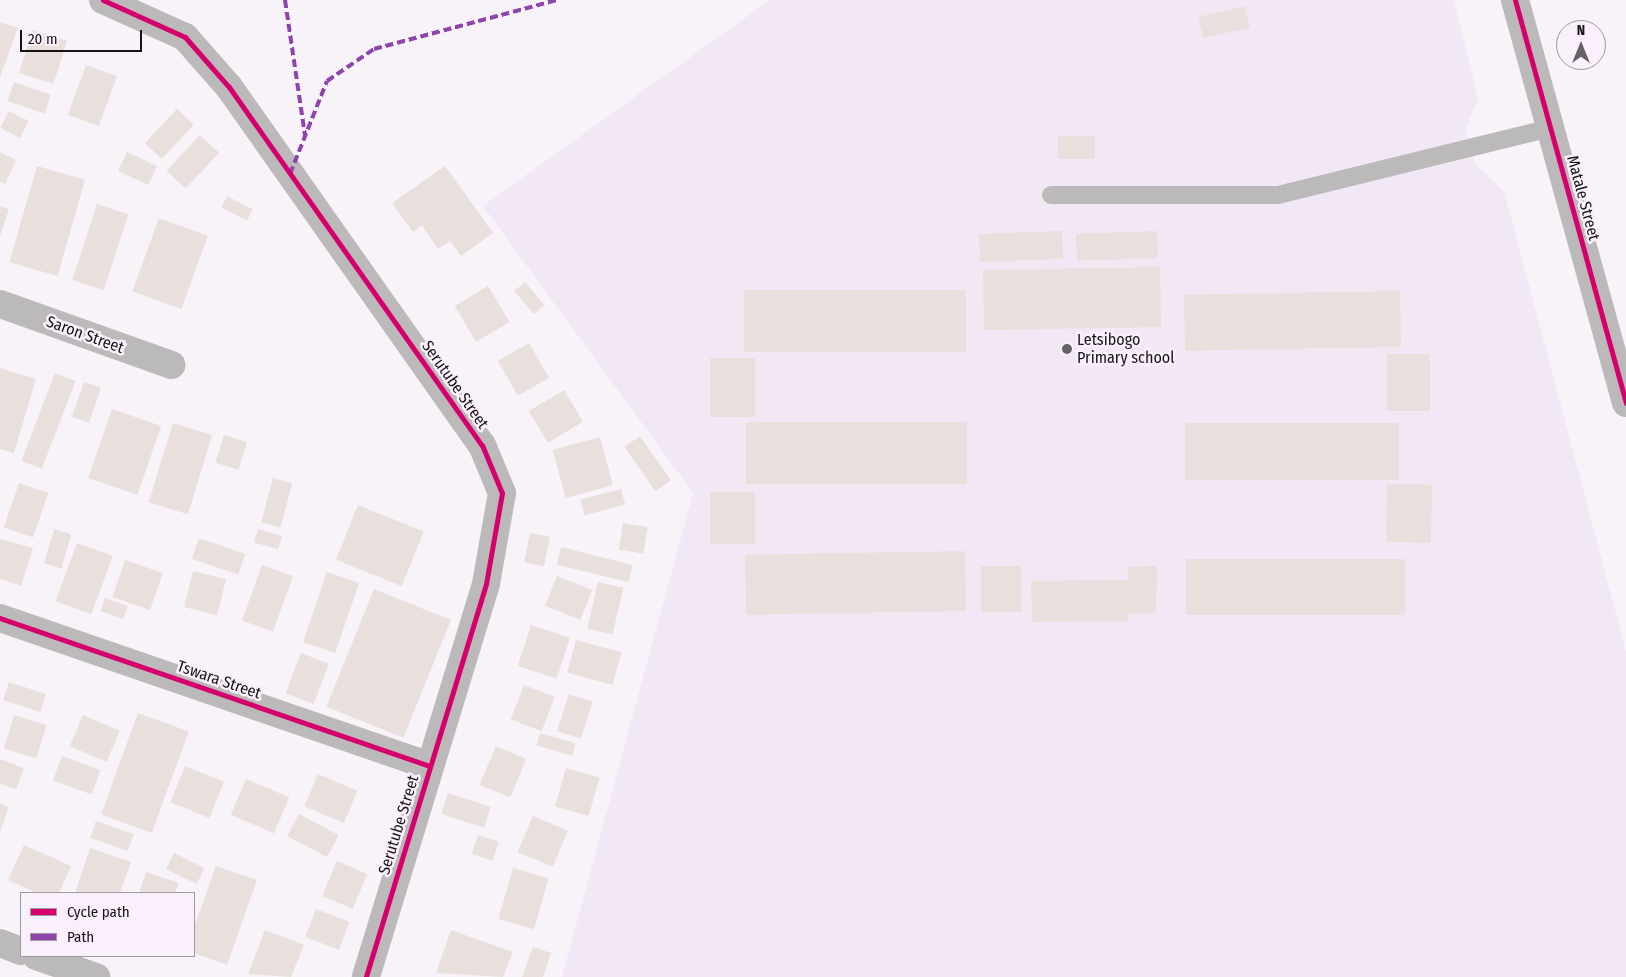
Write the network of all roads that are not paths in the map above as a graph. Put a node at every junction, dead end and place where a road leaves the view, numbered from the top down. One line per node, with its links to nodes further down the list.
1 (103, 0): 9 (street, Serutube Street)
2 (1516, 0): 3 (street, Matale Street)
3 (1551, 128): 4 (lane); 7 (street, Matale Street)
4 (1051, 195)
5 (0, 304): 6 (street, Saron Street)
6 (171, 365)
7 (1626, 402)
8 (0, 618): 9 (street, Tswara Street)
9 (429, 766): 14 (street, Serutube Street)
10 (0, 944): 11 (street)
11 (20, 951)
12 (45, 965): 13 (street)
13 (96, 977)
14 (366, 977)

